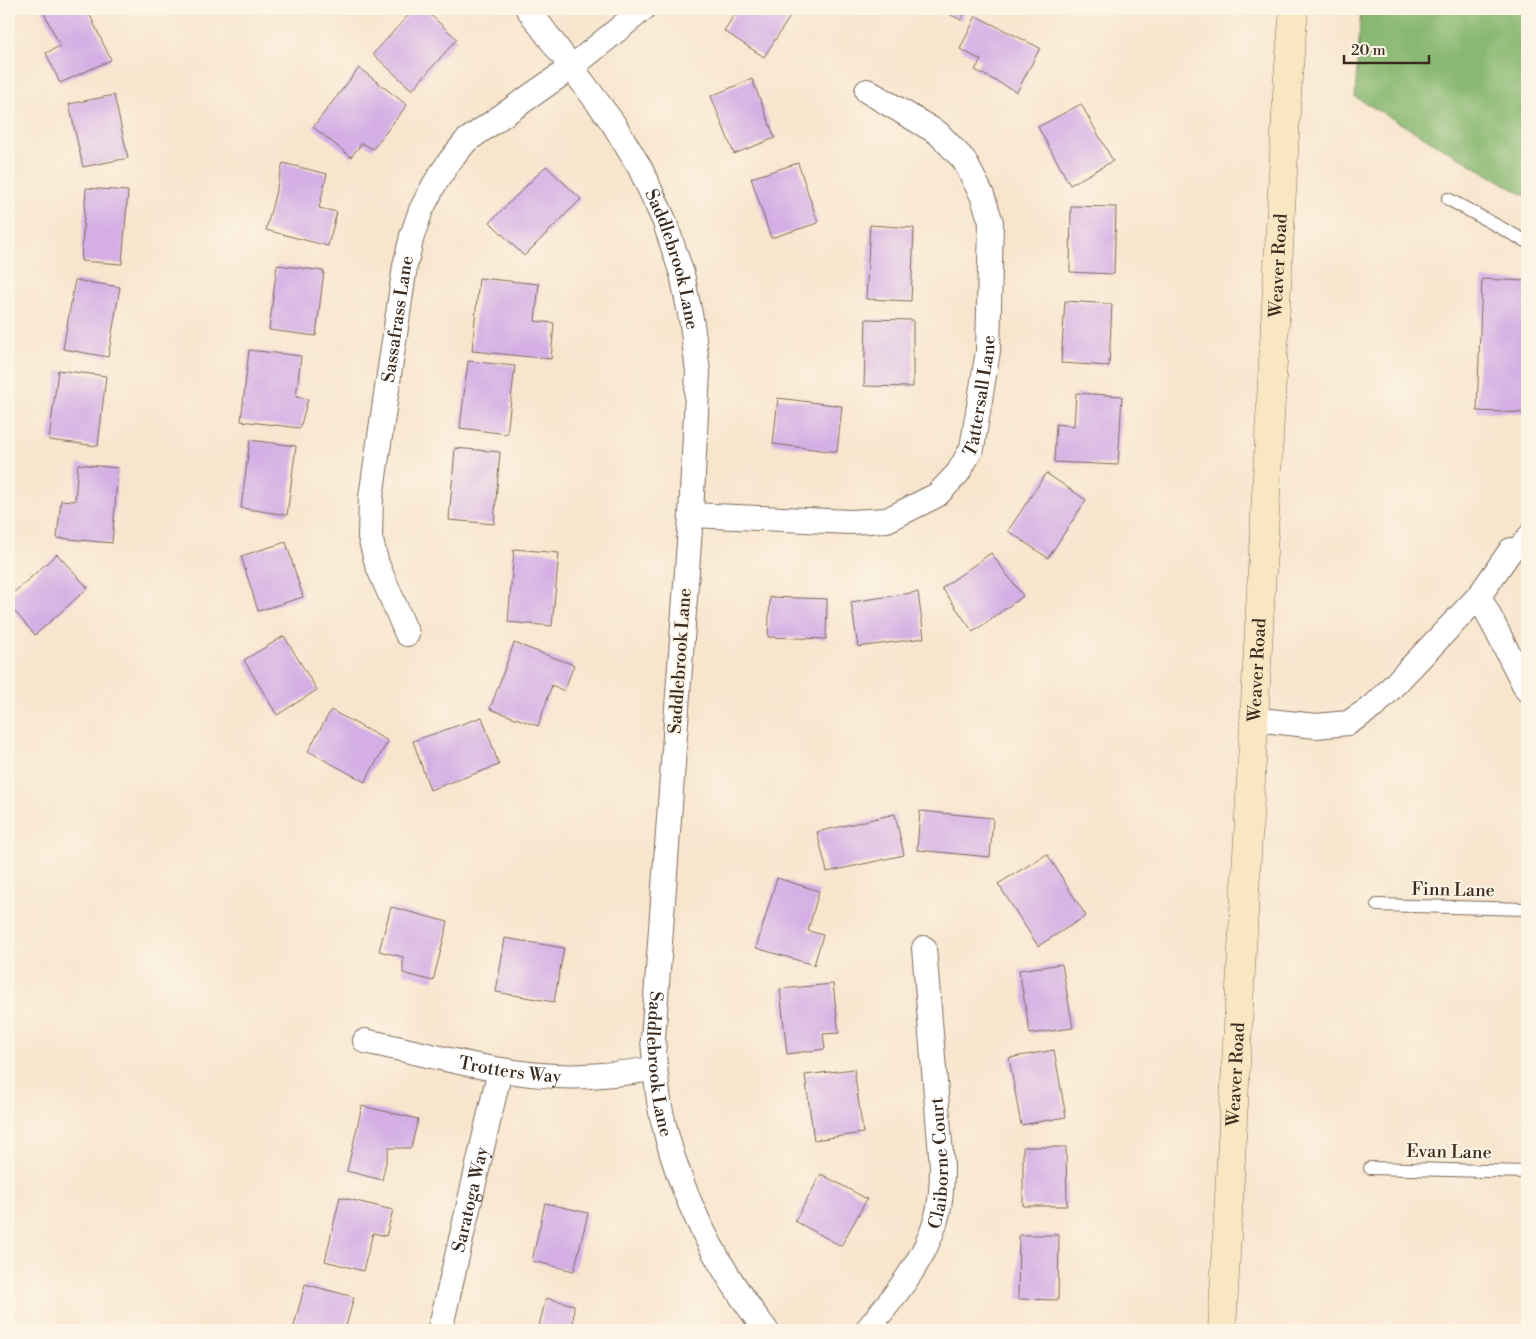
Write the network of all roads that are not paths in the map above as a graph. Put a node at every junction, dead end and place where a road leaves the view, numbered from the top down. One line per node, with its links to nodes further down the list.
1 (528, 9): 4 (street, Saddlebrook Lane)
2 (643, 9): 4 (street, Sassafrass Lane)
3 (1294, 9): 14 (main road, Weaver Road)
4 (572, 67): 8 (street, Saddlebrook Lane); 12 (street, Sassafrass Lane)
5 (867, 91): 8 (street, Tattersall Lane)
6 (1448, 198): 7 (lane)
7 (1527, 242)
8 (691, 515): 19 (street, Saddlebrook Lane)
9 (1527, 530): 10 (lane)
10 (1511, 550): 11 (street)
11 (1479, 596): 13 (street); 14 (street)
12 (407, 634)
13 (1527, 690)
14 (1254, 719): 26 (main road, Weaver Road)
15 (1377, 905): 16 (lane, Finn Lane)
16 (1527, 909)
17 (924, 948): 25 (street, Claiborne Court)
18 (365, 1041): 20 (street, Trotters Way)
19 (655, 1069): 20 (street, Trotters Way); 24 (street, Saddlebrook Lane)
20 (500, 1070): 23 (street, Saratoga Way)
21 (1370, 1168): 22 (lane, Evan Lane)
22 (1527, 1172)
23 (440, 1330)
24 (766, 1330)
25 (867, 1330)
26 (1222, 1330)

